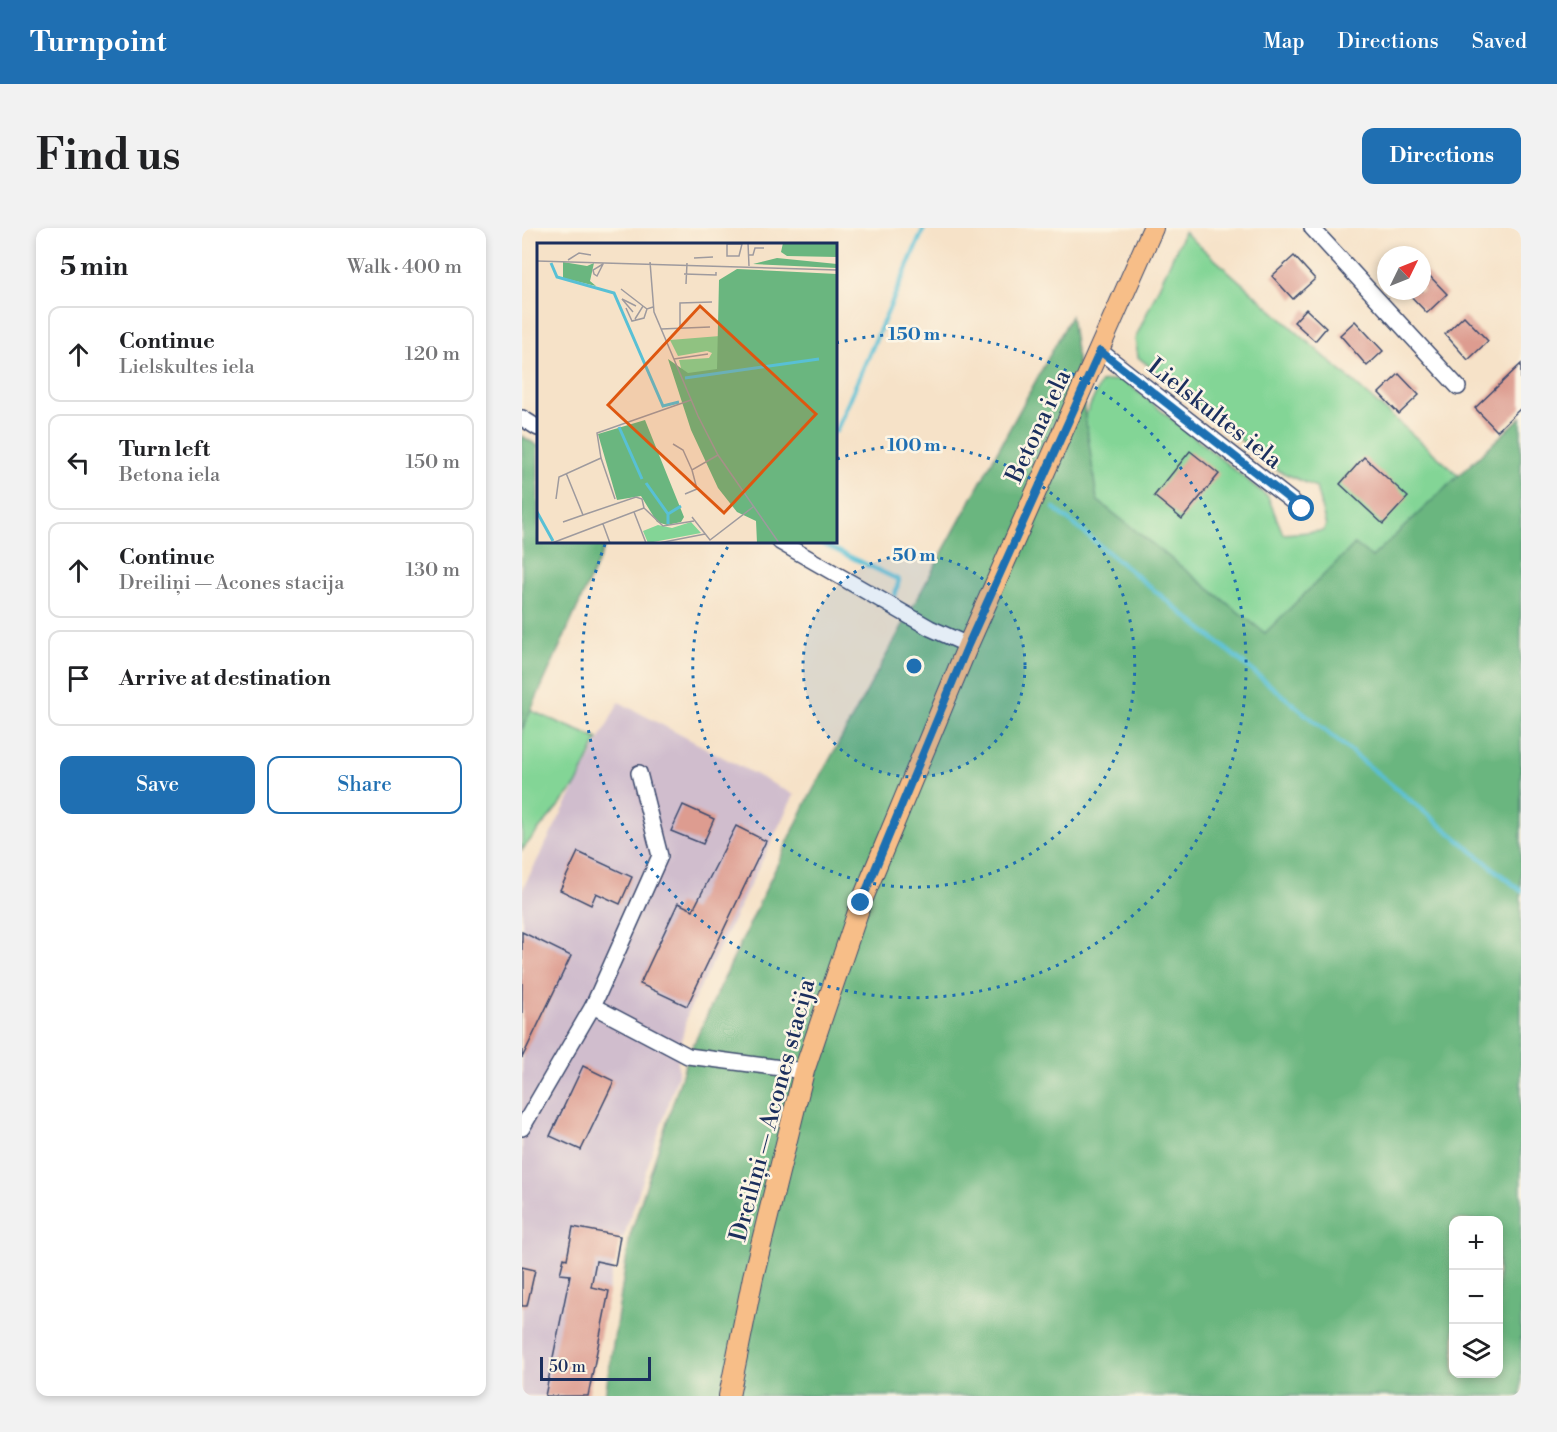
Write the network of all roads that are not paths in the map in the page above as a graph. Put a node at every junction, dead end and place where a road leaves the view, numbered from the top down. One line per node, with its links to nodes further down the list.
1 (1153, 228): 3 (main road, Betona iela)
2 (1312, 228): 4 (street)
3 (1100, 351): 7 (street, Lielskultes iela); 9 (main road, Betona iela)
4 (1458, 387)
5 (522, 418): 6 (street)
6 (537, 427)
7 (1302, 509)
8 (782, 543): 9 (street)
9 (968, 645): 12 (main road, Dreiliņi — Acones stacija)
10 (639, 773): 11 (street)
11 (593, 1006): 12 (street); 13 (street)
12 (804, 1071): 14 (main road, Dreiliņi — Acones stacija)
13 (522, 1128)
14 (729, 1396)

